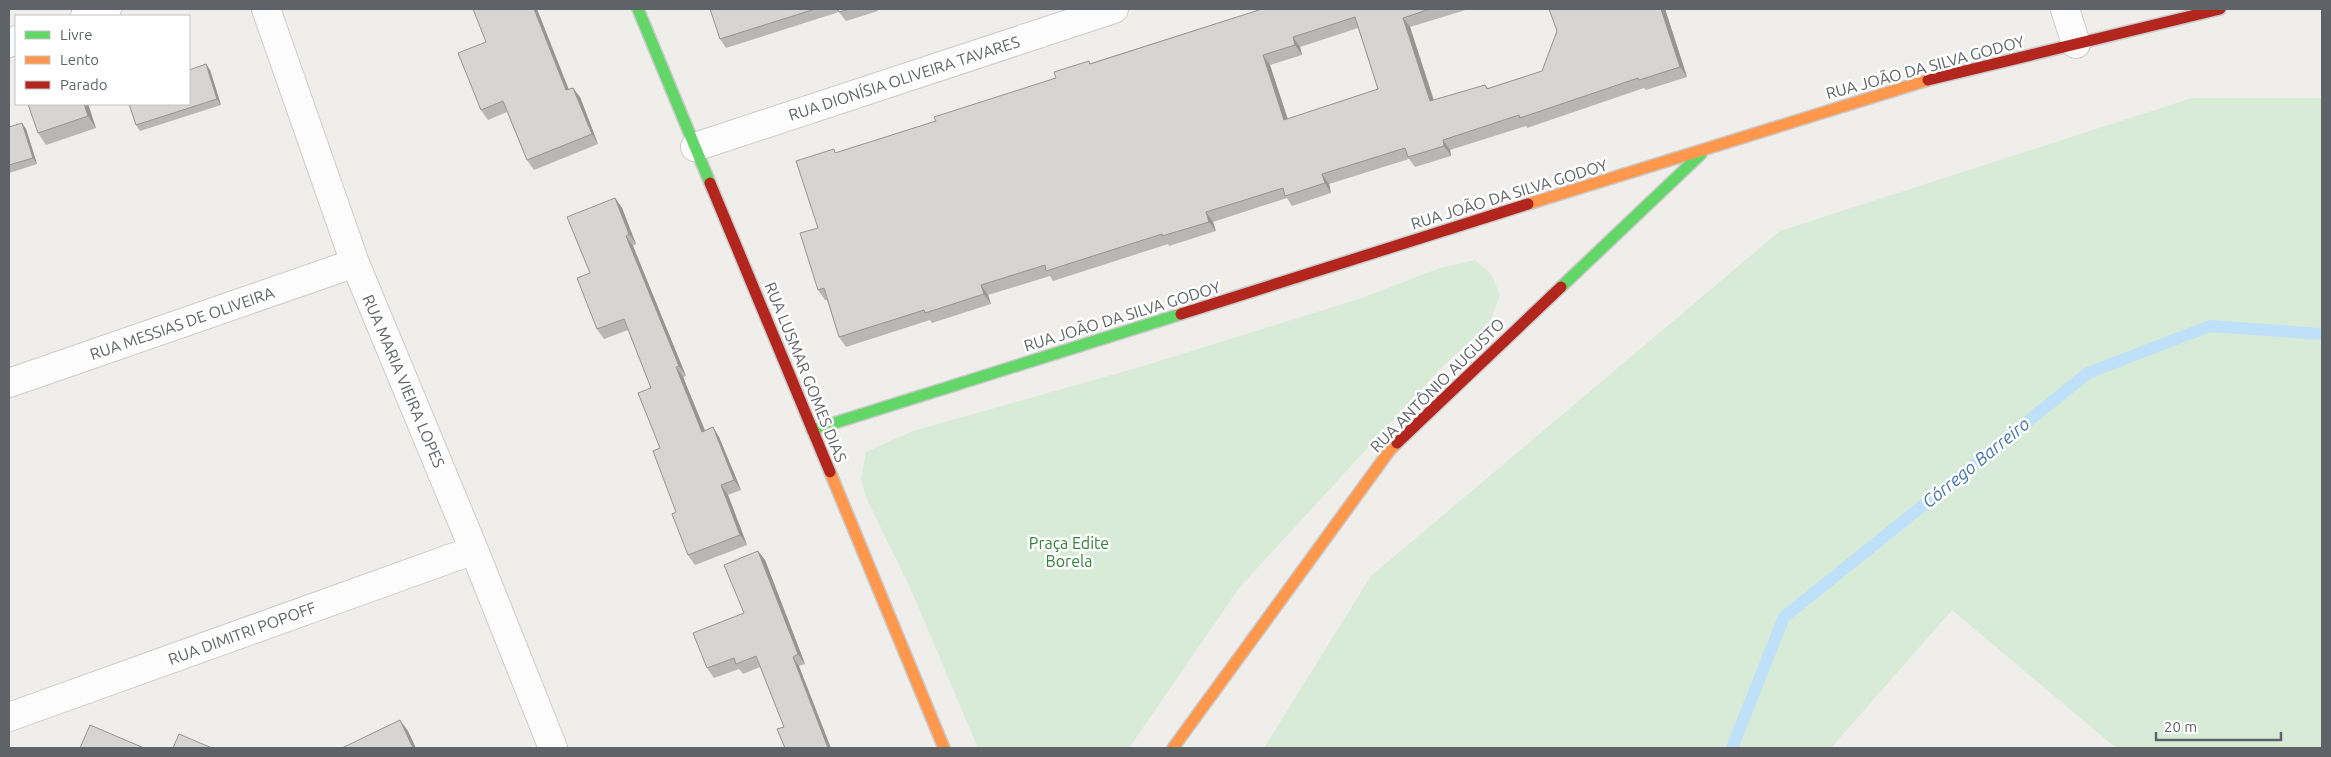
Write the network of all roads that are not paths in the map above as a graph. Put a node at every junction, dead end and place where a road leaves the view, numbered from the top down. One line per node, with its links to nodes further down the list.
1 (107, 9): 7 (street)
2 (266, 9): 11 (street, RUA MARIA VIEIRA LOPES)
3 (638, 9): 9 (street, RUA LUSMAR GOMES DIAS)
4 (1114, 9): 9 (street, RUA DIONÍSIA OLIVEIRA TAVARES)
5 (2065, 9): 8 (street)
6 (2220, 9): 8 (street, RUA JOÃO DA SILVA GODOY)
7 (89, 15)
8 (2076, 44): 10 (street, RUA JOÃO DA SILVA GODOY)
9 (695, 147): 13 (street, RUA LUSMAR GOMES DIAS)
10 (1706, 149): 13 (street, RUA JOÃO DA SILVA GODOY); 18 (street, RUA ANTÔNIO AUGUSTO)
11 (355, 263): 12 (street, RUA MESSIAS DE OLIVEIRA); 14 (street, RUA MARIA VIEIRA LOPES)
12 (9, 383)
13 (812, 430): 17 (street, RUA LUSMAR GOMES DIAS)
14 (474, 550): 15 (street, RUA DIMITRI POPOFF); 16 (street, RUA MARIA VIEIRA LOPES)
15 (9, 717)
16 (553, 748)
17 (944, 748)
18 (1173, 748)

